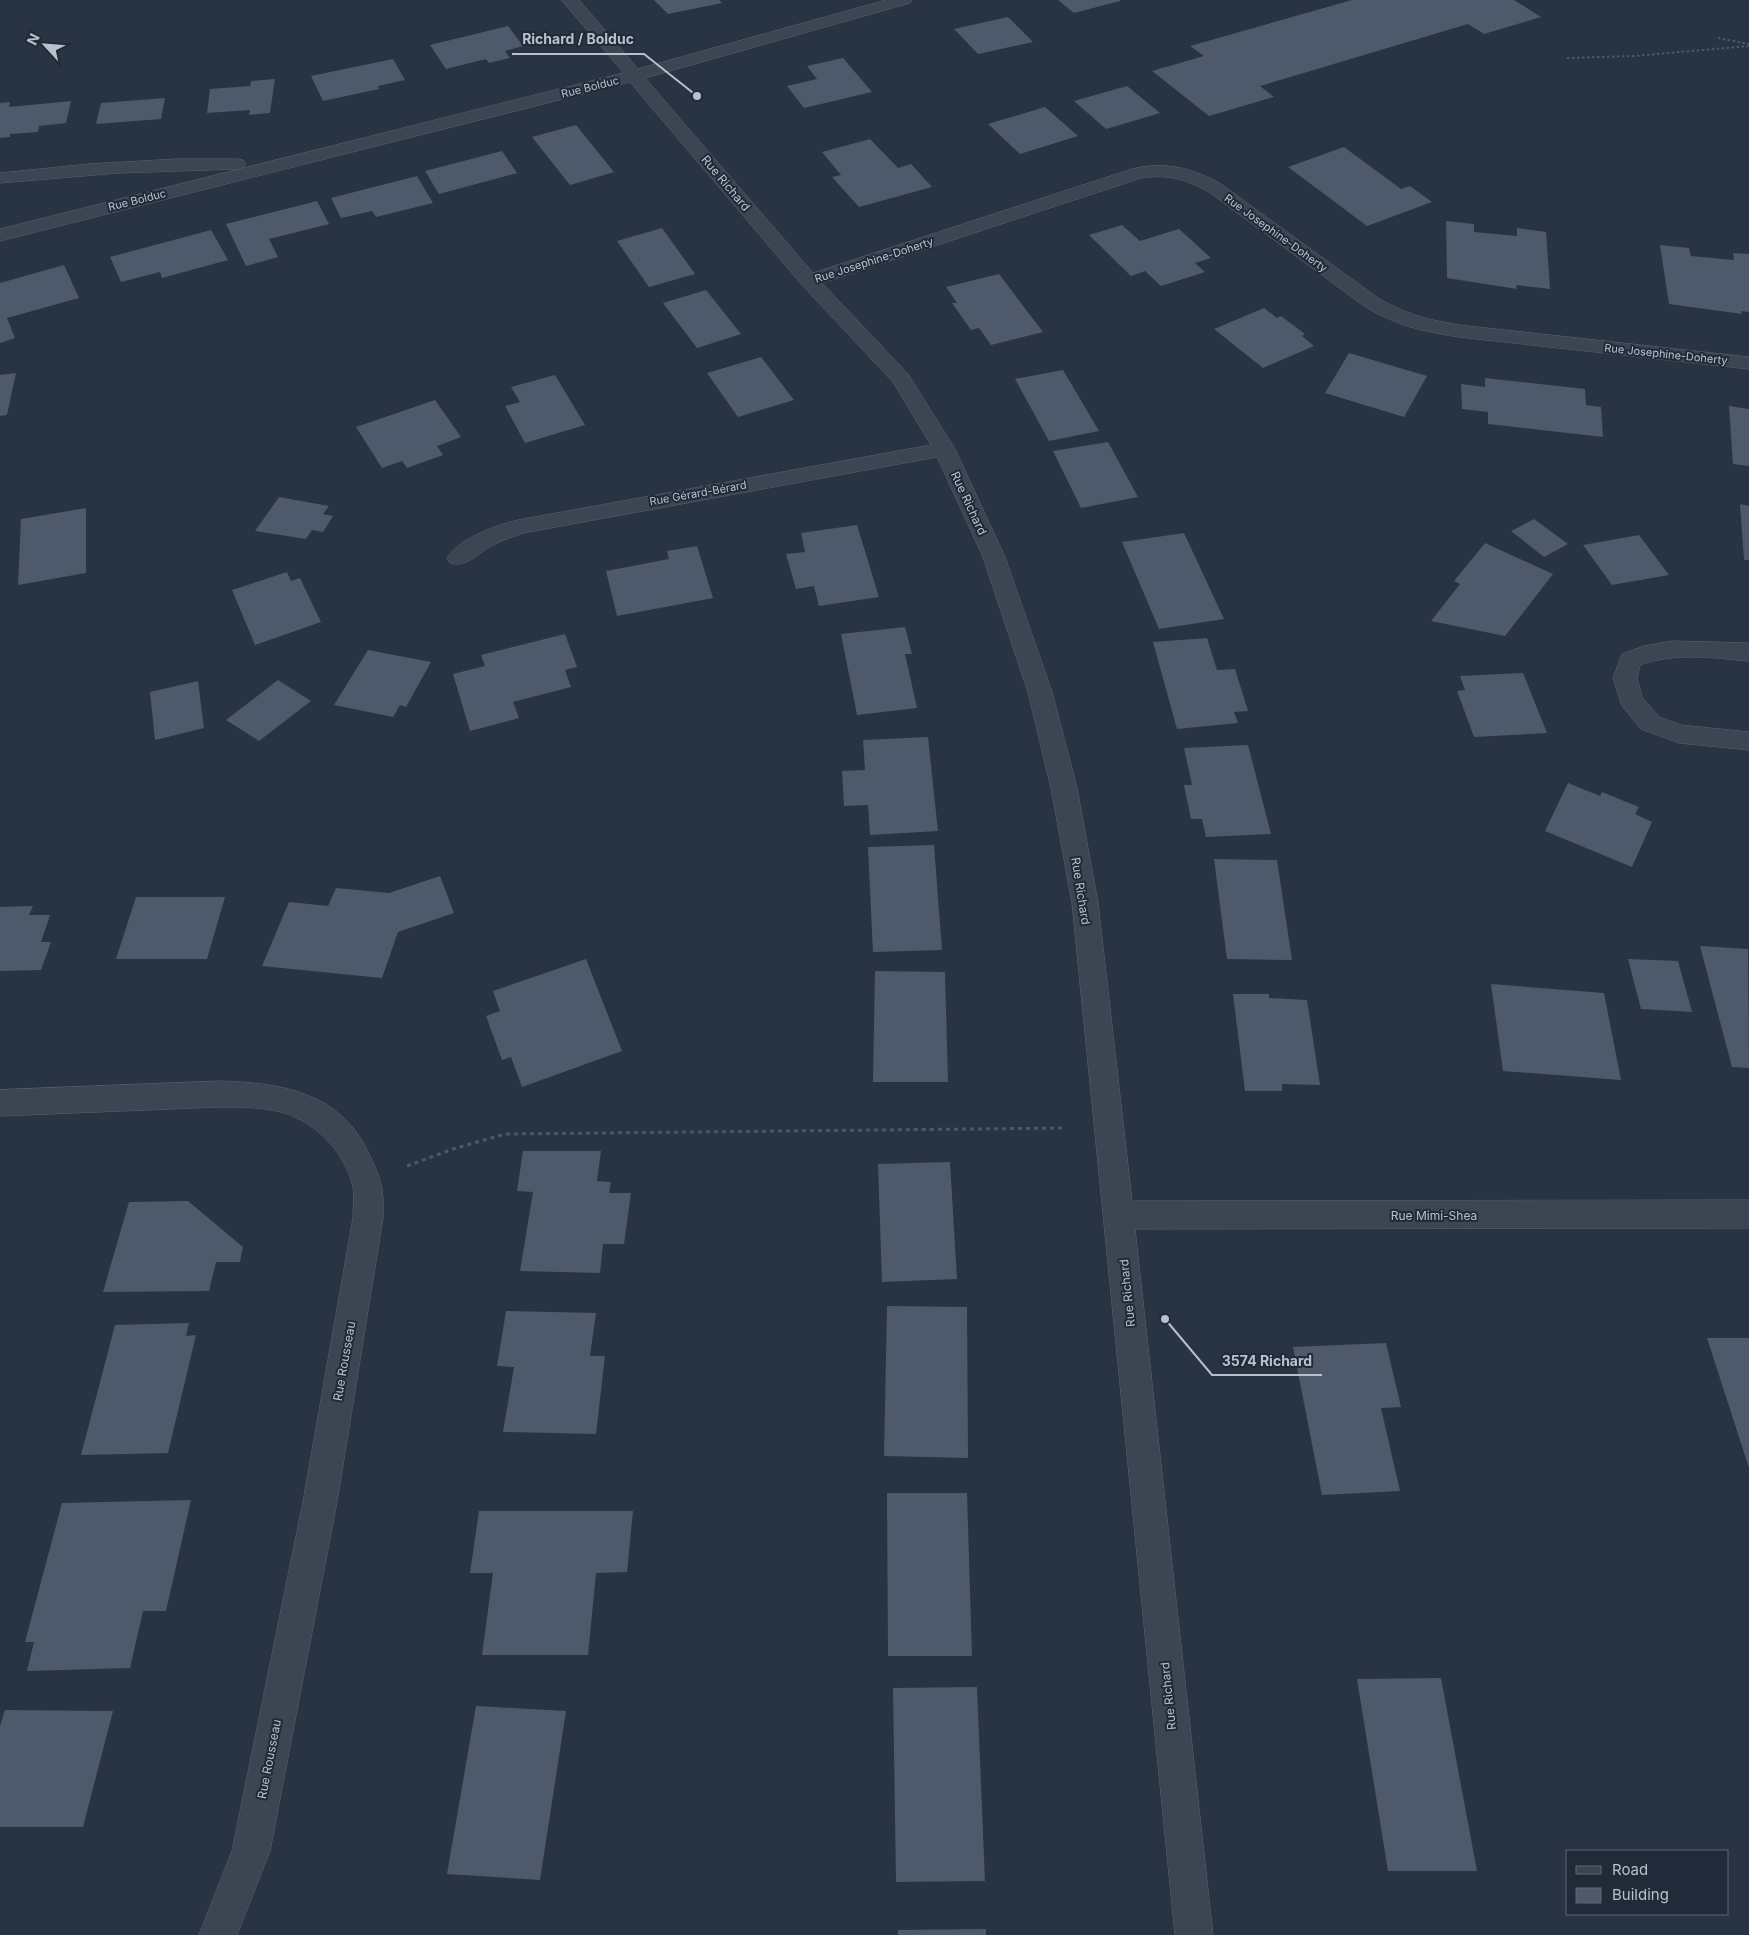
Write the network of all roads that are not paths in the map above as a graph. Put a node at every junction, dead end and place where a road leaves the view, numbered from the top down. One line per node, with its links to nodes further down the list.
1 (570, 0): 3 (street, Rue Richard)
2 (904, 0): 3 (street, Rue Bolduc)
3 (636, 75): 4 (street, Rue Bolduc); 7 (street, Rue Richard)
4 (274, 165): 5 (street, Rue Bolduc); 6 (street, Rue Bolduc)
5 (0, 178)
6 (0, 235)
7 (809, 282): 8 (street, Rue Josephine-Doherty); 9 (street, Rue Richard)
8 (1749, 363)
9 (944, 449): 10 (street, Rue Gérard-Bérard); 15 (street, Rue Richard)
10 (458, 558)
11 (1749, 652): 12 (street)
12 (1749, 740)
13 (0, 1103): 16 (street, Rue Rousseau)
14 (1749, 1214): 15 (street, Rue Mimi-Shea)
15 (1118, 1216): 17 (street, Rue Richard)
16 (218, 1935)
17 (1194, 1935)

